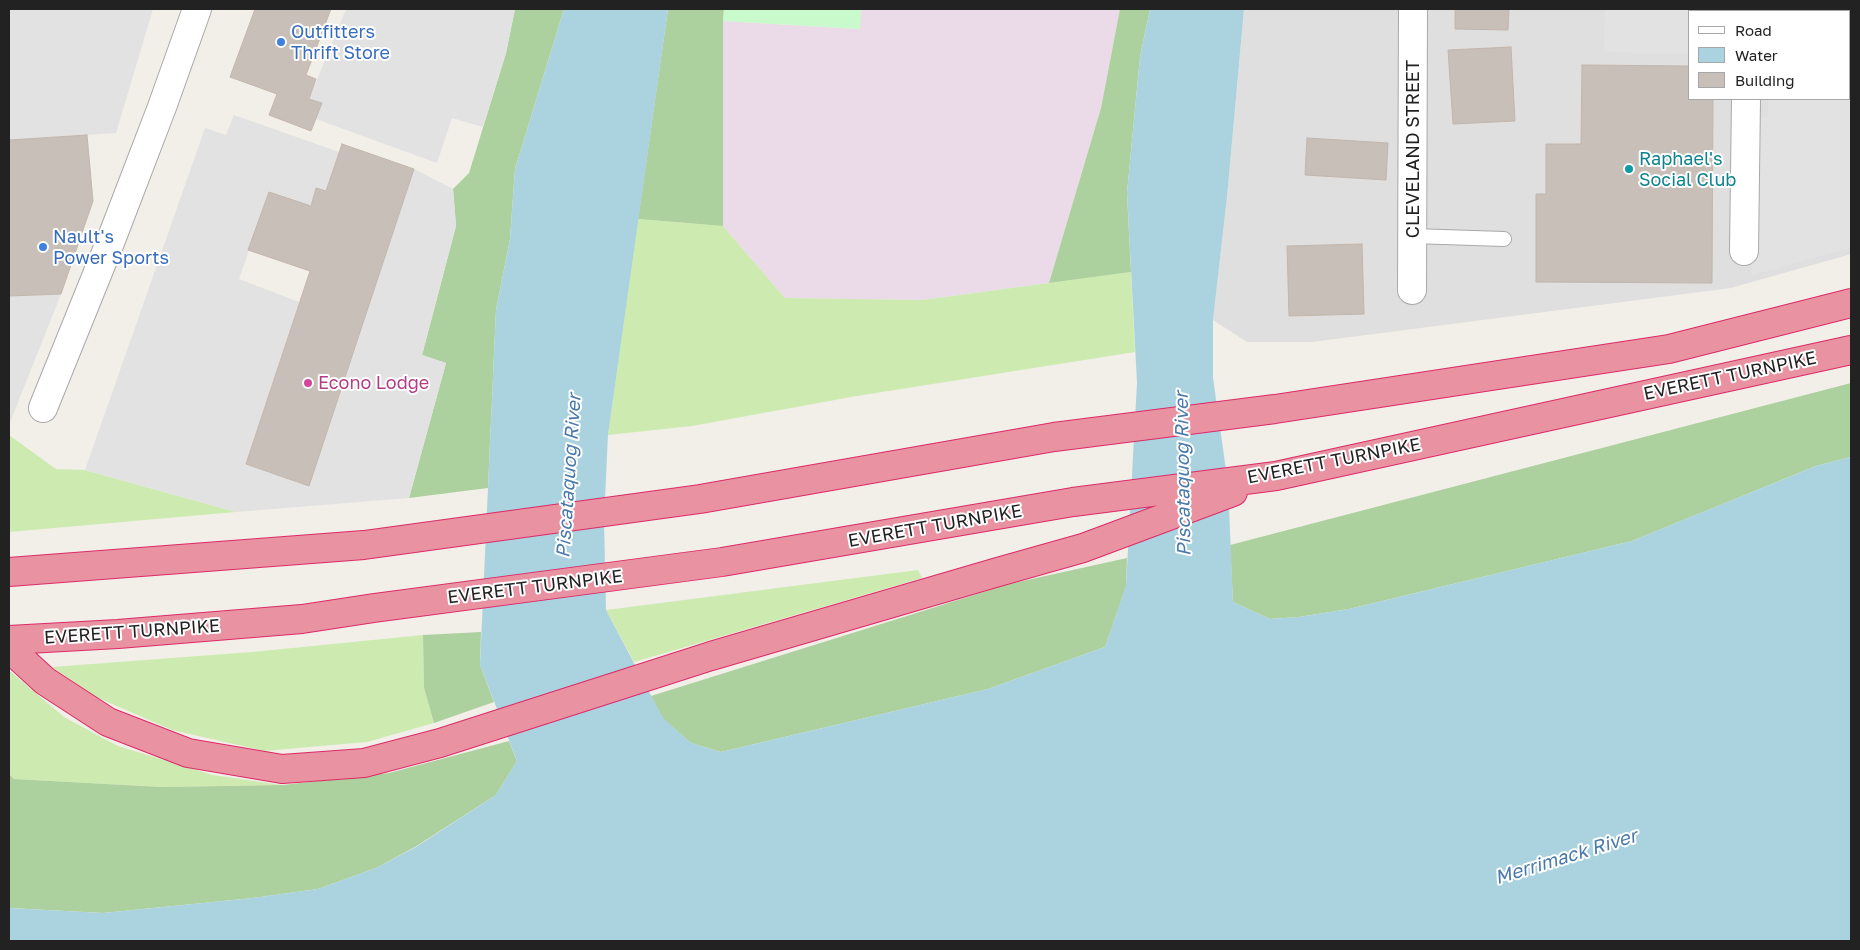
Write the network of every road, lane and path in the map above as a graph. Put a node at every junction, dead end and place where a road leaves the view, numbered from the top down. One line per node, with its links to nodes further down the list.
1 (197, 9): 10 (street)
2 (1413, 9): 4 (street, CLEVELAND STREET)
3 (1746, 100): 6 (street)
4 (1412, 236): 5 (lane); 7 (street, CLEVELAND STREET)
5 (1504, 239)
6 (1744, 251)
7 (1412, 290)
8 (1851, 303): 12 (highway)
9 (1851, 350): 11 (highway, EVERETT TURNPIKE)
10 (43, 408)
11 (1276, 476): 13 (highway, EVERETT TURNPIKE); 14 (highway)
12 (9, 572)
13 (9, 640)
14 (9, 648)

